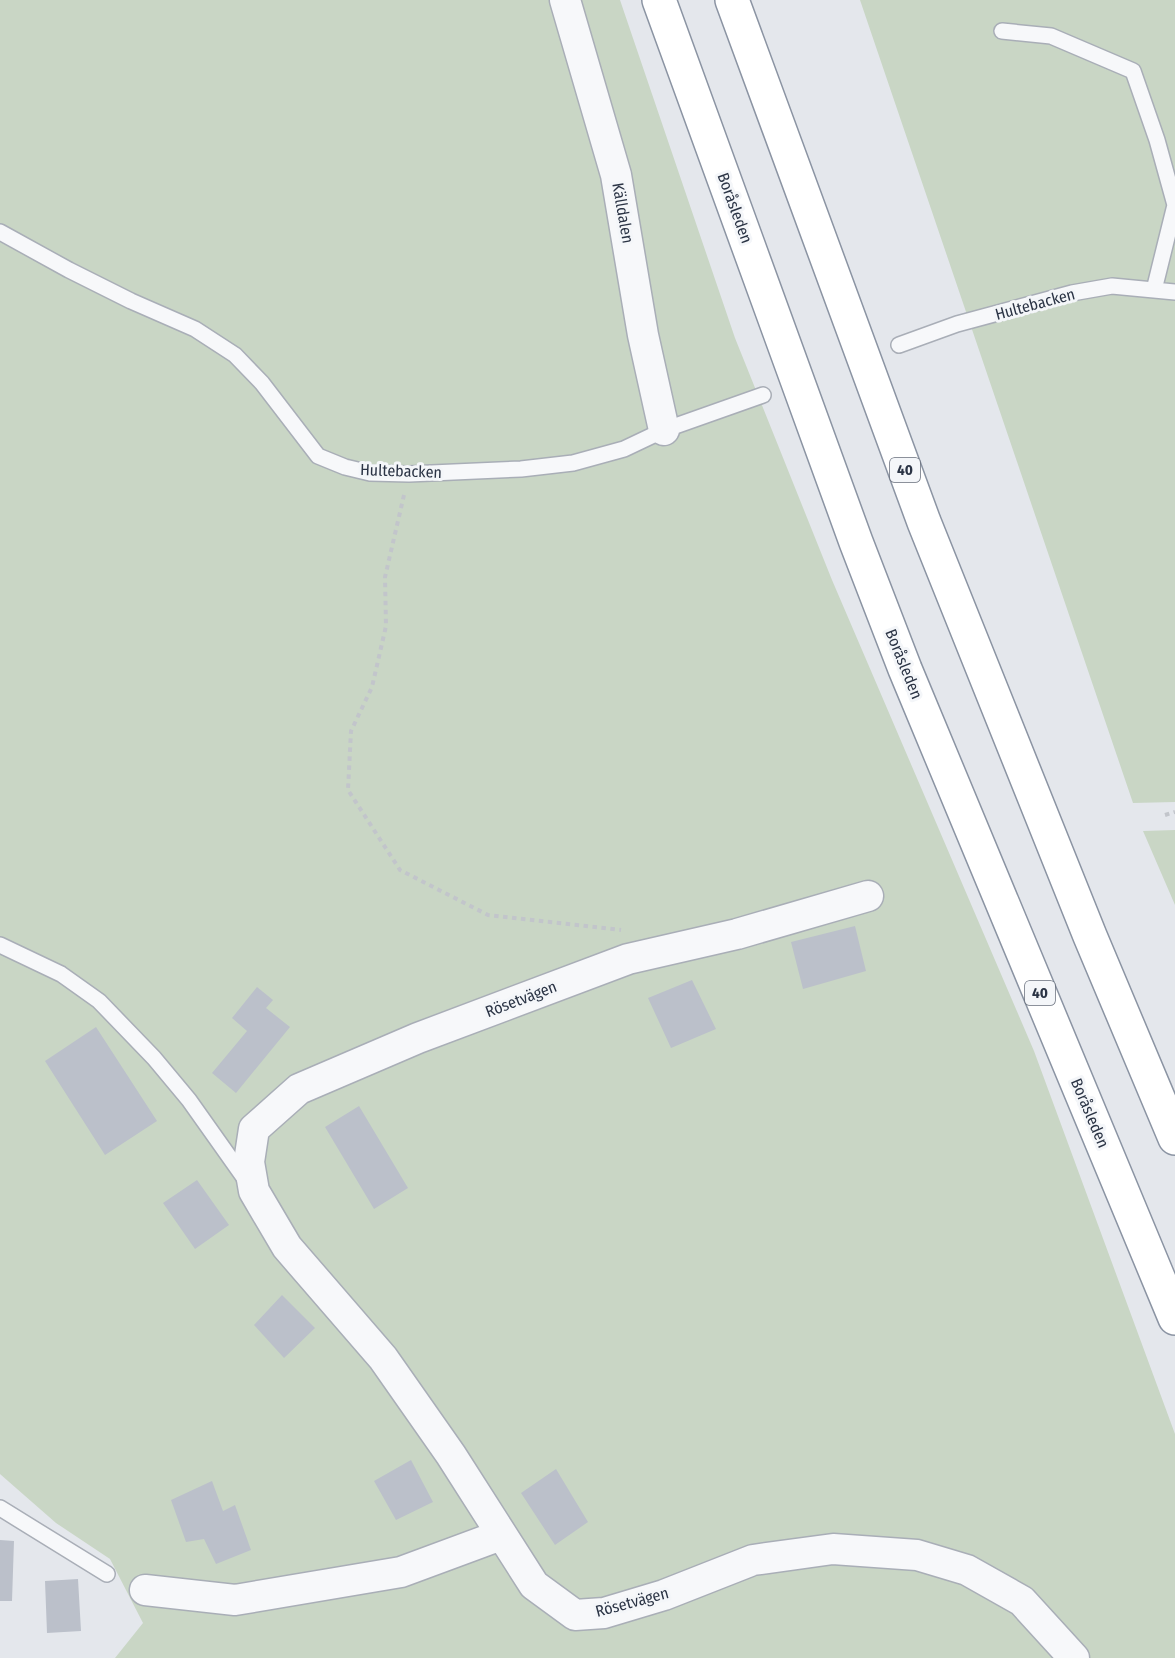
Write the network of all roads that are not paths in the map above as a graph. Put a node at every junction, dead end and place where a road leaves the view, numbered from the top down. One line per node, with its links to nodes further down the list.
1 (565, 0): 11 (street, Källdalen)
2 (659, 0): 16 (highway, Boråsleden / 40)
3 (732, 0): 14 (highway, 40)
4 (1002, 31): 5 (lane)
5 (1175, 205): 7 (lane)
6 (0, 232): 11 (lane, Hultebacken)
7 (1154, 290): 8 (lane, Hultebacken); 9 (lane, Hultebacken)
8 (1175, 292)
9 (899, 345)
10 (763, 395): 11 (lane, Hultebacken)
11 (664, 430)
12 (868, 896): 15 (street, Rösetvägen)
13 (0, 945): 15 (lane, Rösetvägen)
14 (1175, 1138)
15 (254, 1191): 18 (street, Rösetvägen)
16 (1175, 1318)
17 (0, 1508): 19 (lane)
18 (501, 1535): 20 (street); 21 (street, Rösetvägen)
19 (107, 1574)
20 (145, 1590)
21 (1074, 1658)

